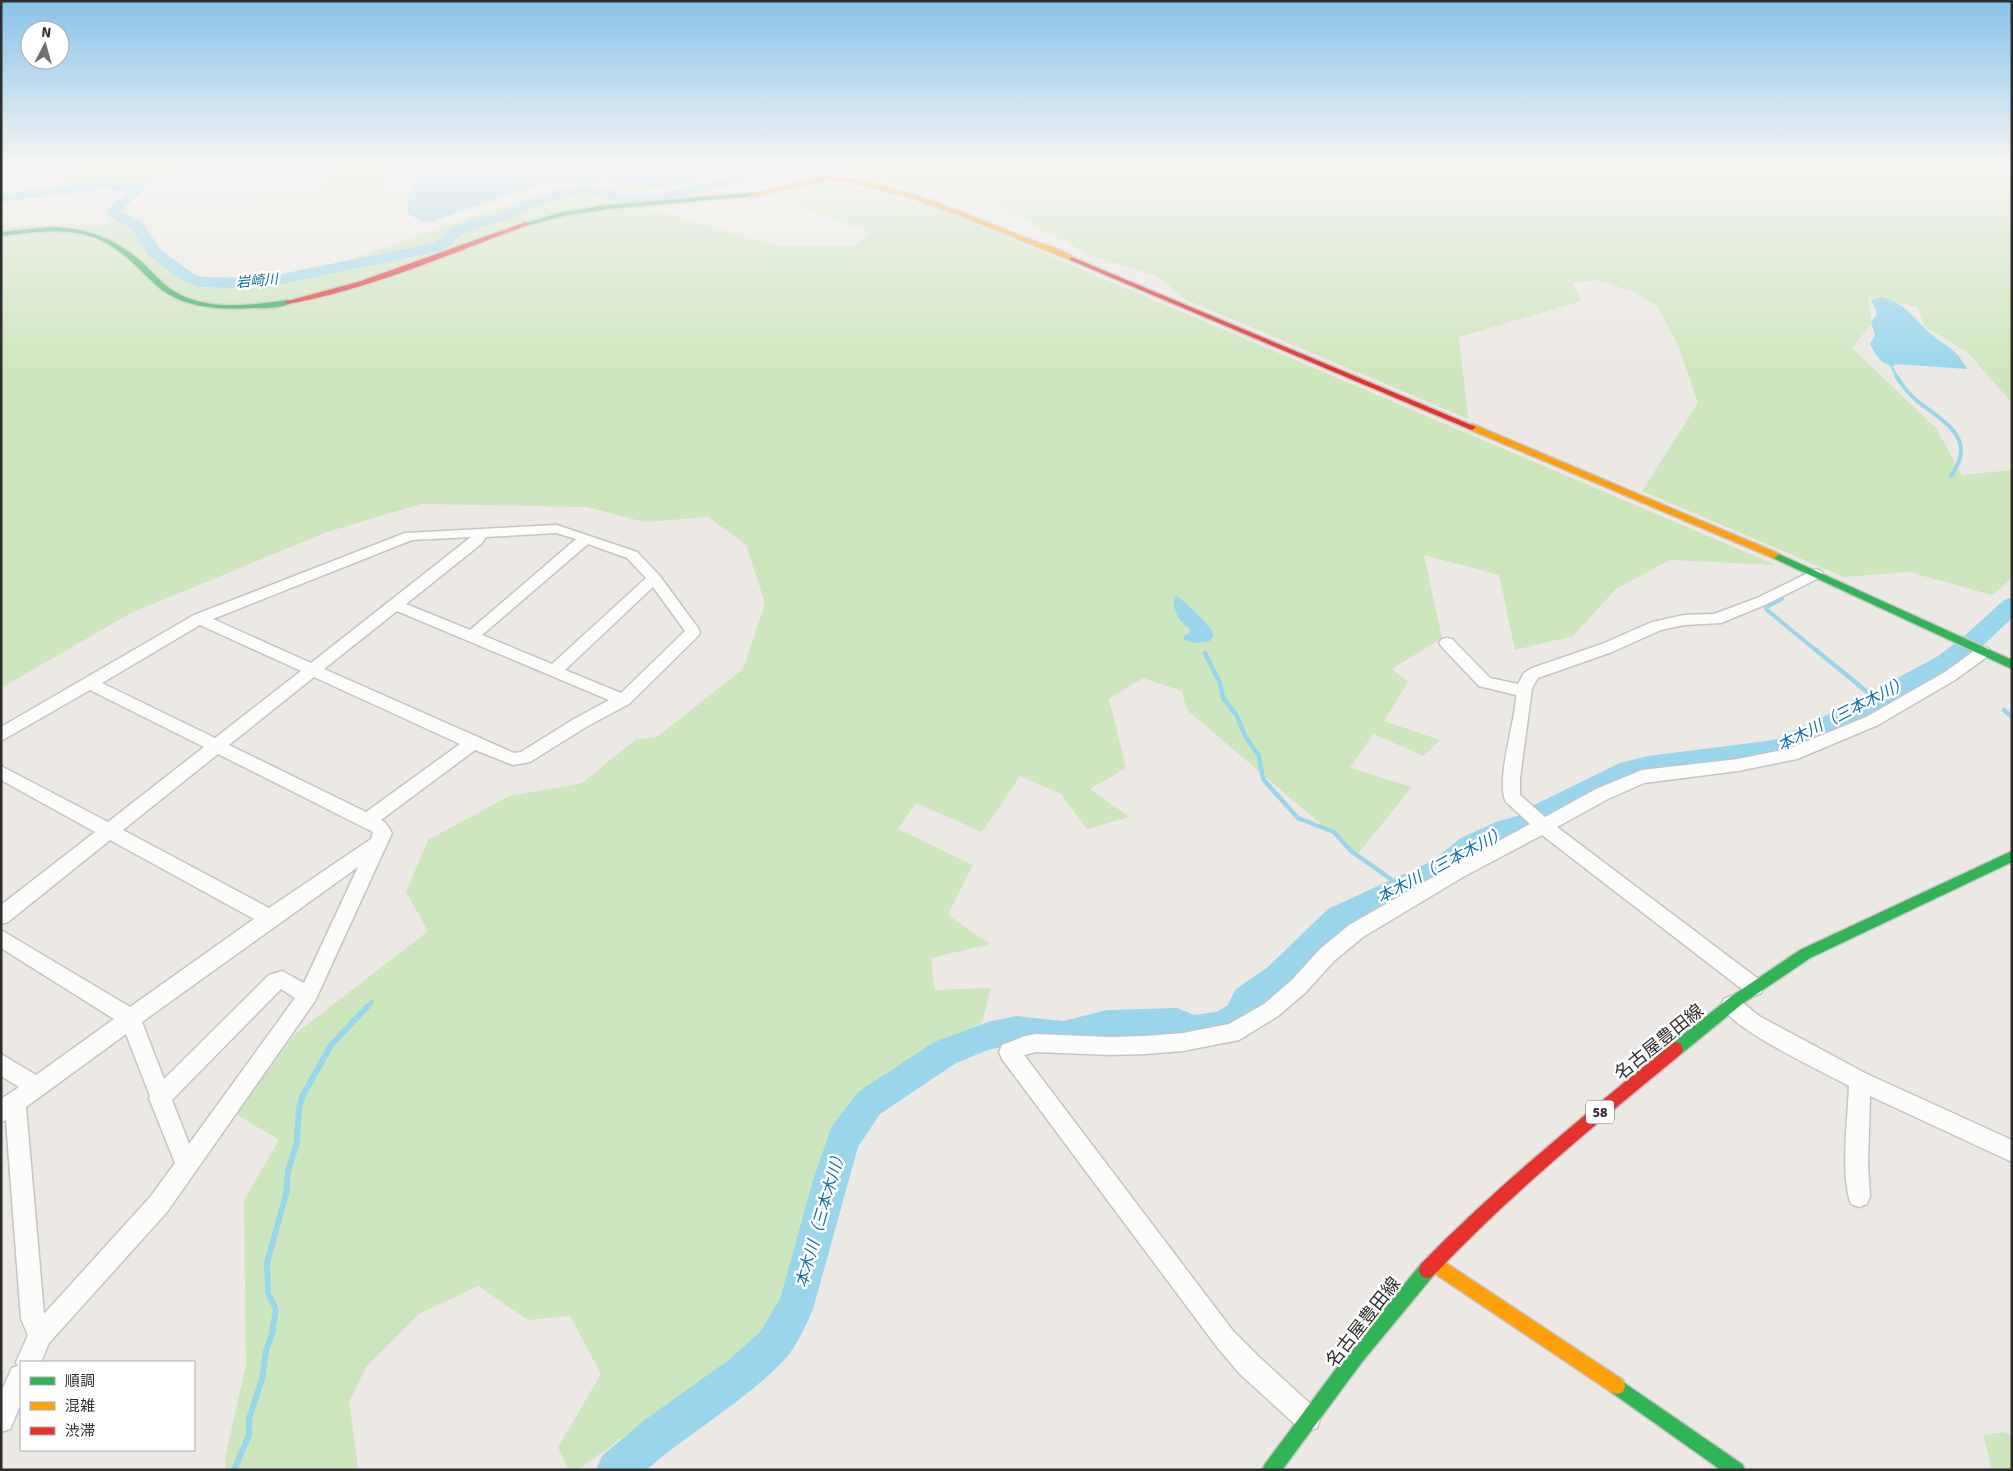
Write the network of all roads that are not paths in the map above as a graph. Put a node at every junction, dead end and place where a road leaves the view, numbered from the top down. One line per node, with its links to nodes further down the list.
1 (83, 234): 2 (street)
2 (498, 234)
3 (1011, 234): 6 (street)
4 (482, 532): 5 (street); 8 (street); 9 (street)
5 (586, 538): 7 (street); 10 (street)
6 (1816, 574): 12 (street); 17 (street)
7 (654, 578): 15 (street); 18 (street)
8 (396, 605): 10 (street); 14 (street)
9 (199, 620): 14 (street); 16 (street)
10 (472, 636): 15 (street)
11 (1447, 643): 17 (street)
12 (1982, 651): 13 (street); 24 (street)
13 (2012, 665)
14 (313, 670): 20 (street); 21 (street)
15 (554, 671): 18 (street)
16 (89, 683): 19 (street); 21 (street)
17 (1523, 690): 24 (street)
18 (623, 700): 20 (street)
19 (1, 735)
20 (473, 743): 23 (street)
21 (216, 746): 23 (street); 25 (street)
22 (1, 772): 25 (street)
23 (367, 821): 26 (street)
24 (1542, 825): 31 (street); 47 (street)
25 (109, 830): 28 (street); 29 (street)
26 (376, 845): 29 (street); 32 (street)
27 (2012, 856): 31 (street, 名古屋豊田線 / 58)
28 (1, 916)
29 (270, 918): 34 (street)
30 (1, 938): 34 (street)
31 (1754, 987): 33 (street, 名古屋豊田線 / 58)
32 (308, 995): 38 (street); 41 (street)
33 (1731, 1005): 36 (street); 43 (street, 名古屋豊田線 / 58)
34 (130, 1018): 37 (street); 38 (street)
35 (1, 1064): 37 (street)
36 (1860, 1081): 40 (street); 42 (street)
37 (37, 1087): 39 (street)
38 (159, 1098): 41 (street)
39 (8, 1107): 44 (street)
40 (2012, 1151)
41 (187, 1166): 44 (street)
42 (1860, 1196)
43 (1434, 1263): 47 (street, 名古屋豊田線 / 58); 50 (street)
44 (41, 1335): 45 (street)
45 (28, 1361)
46 (20, 1379): 48 (street)
47 (1308, 1419): 49 (street, 名古屋豊田線 / 58)
48 (1, 1420)
49 (1271, 1470)
50 (1736, 1470)

